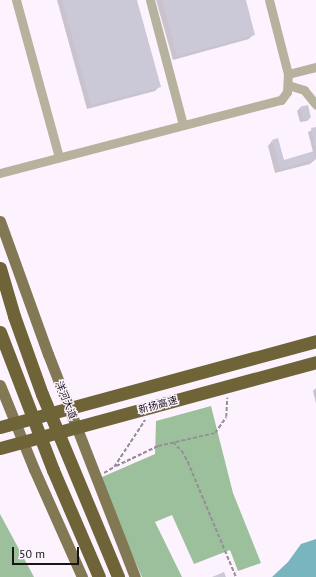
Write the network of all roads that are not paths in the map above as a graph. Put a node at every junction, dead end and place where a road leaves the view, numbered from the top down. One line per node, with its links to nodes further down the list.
1 (16, 0): 9 (lane)
2 (150, 0): 8 (lane)
3 (269, 0): 5 (lane)
4 (316, 67): 5 (lane)
5 (288, 74): 6 (lane)
6 (288, 84): 7 (lane); 8 (lane)
7 (316, 105)
8 (183, 126): 9 (lane)
9 (59, 158): 10 (lane)
10 (0, 173)
11 (0, 221): 22 (main road, 洋河大道)
12 (0, 268): 21 (highway, 洋河大道)
13 (0, 332): 20 (highway)
14 (316, 341): 17 (highway, 新扬高速, bridge)
15 (316, 362): 18 (highway, 新扬高速, bridge)
16 (0, 385): 19 (main road)
17 (0, 427)
18 (0, 448)
19 (82, 577)
20 (99, 577)
21 (118, 577)
22 (135, 577)

